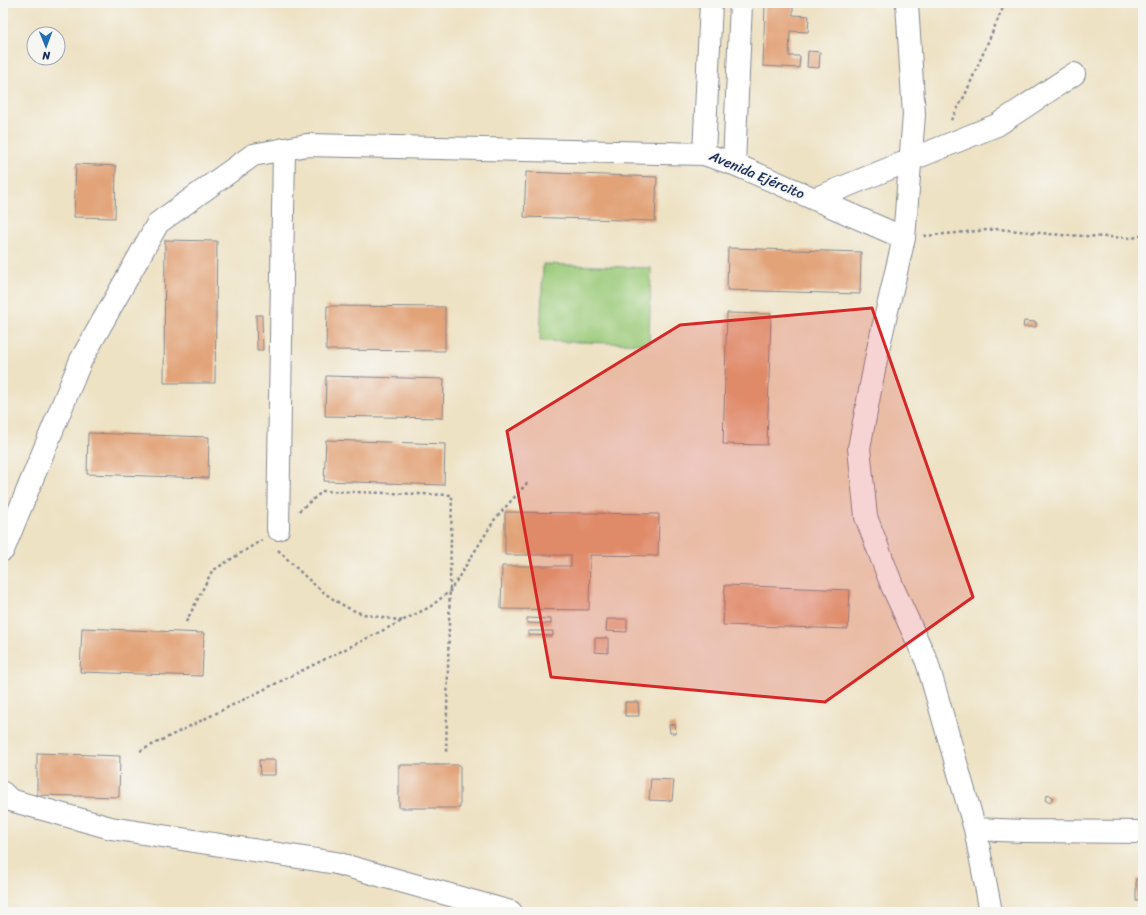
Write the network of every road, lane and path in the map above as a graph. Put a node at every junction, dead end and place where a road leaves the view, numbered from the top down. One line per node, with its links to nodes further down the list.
1 (711, 3): 8 (lane, Avenida Ejército)
2 (741, 3): 10 (lane)
3 (907, 3): 9 (lane)
4 (1005, 3): 6 (path)
5 (1074, 74): 9 (lane)
6 (950, 123)
7 (284, 149): 8 (lane); 15 (lane); 16 (lane)
8 (704, 154): 10 (lane, Avenida Ejército)
9 (910, 161): 11 (lane); 13 (lane)
10 (734, 164): 11 (lane, Avenida Ejército)
11 (814, 199): 13 (lane, Avenida Ejército)
12 (1143, 234): 13 (path)
13 (904, 238): 23 (lane)
14 (527, 483): 17 (path)
15 (272, 534): 17 (path); 18 (path); 19 (path)
16 (3, 550)
17 (450, 591): 18 (path); 21 (path)
18 (403, 621): 20 (path)
19 (186, 622)
20 (140, 751)
21 (446, 754)
22 (3, 793): 25 (lane)
23 (976, 829): 24 (lane); 26 (lane)
24 (1143, 832)
25 (511, 912)
26 (991, 912)

